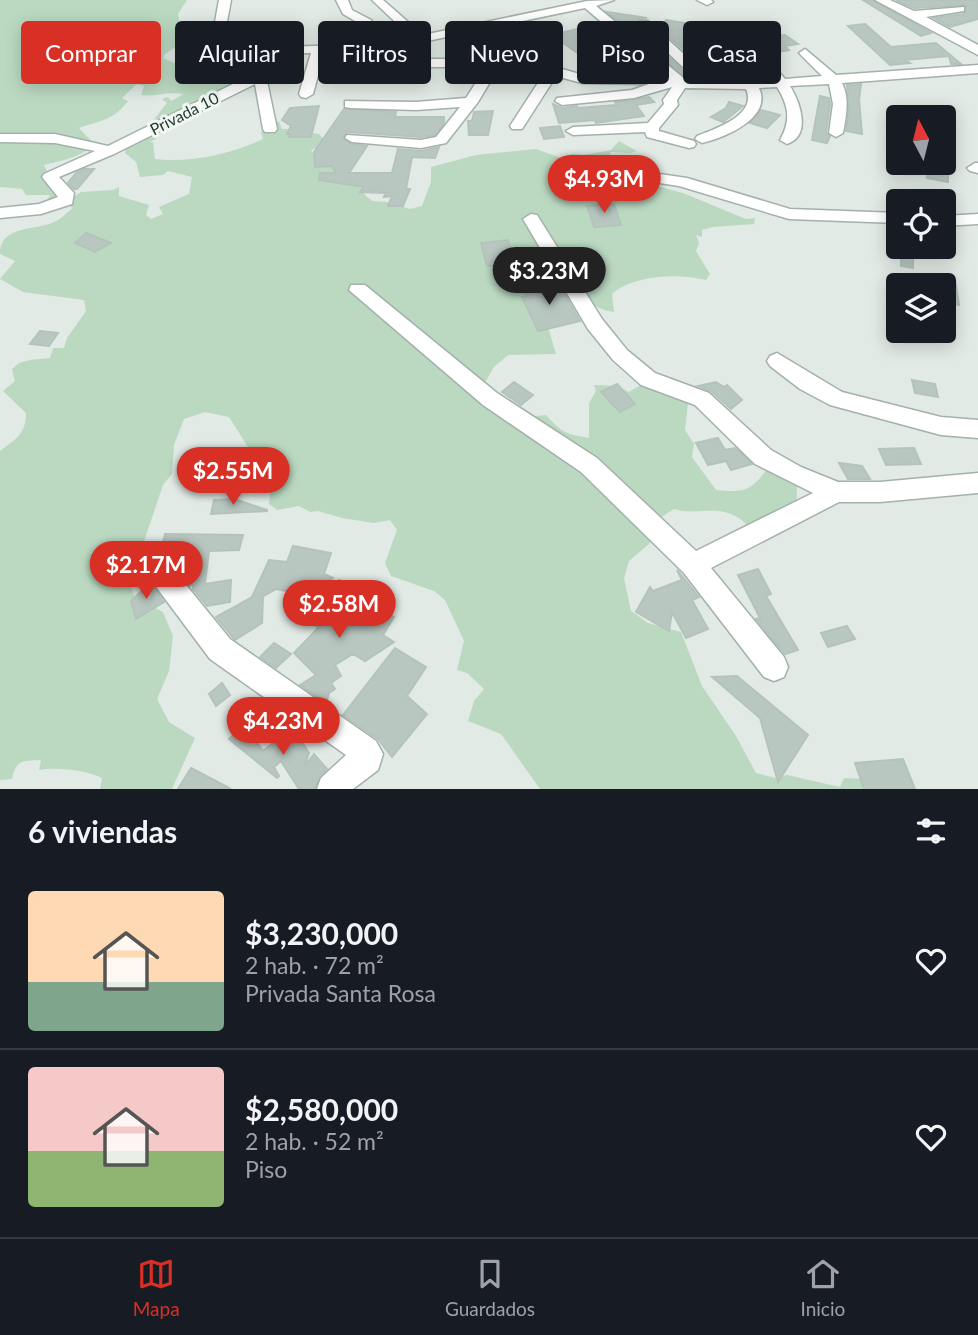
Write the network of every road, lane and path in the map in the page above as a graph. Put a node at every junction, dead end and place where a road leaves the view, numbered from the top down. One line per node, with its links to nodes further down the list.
1 (225, 0): 9 (street)
2 (342, 0): 10 (street)
3 (608, 0): 6 (street)
4 (881, 0): 8 (street)
5 (377, 1): 11 (street)
6 (587, 4): 12 (street); 22 (street)
7 (960, 9): 8 (street)
8 (911, 15): 16 (street)
9 (221, 21)
10 (363, 21)
11 (400, 21)
12 (431, 37)
13 (669, 47): 28 (street)
14 (304, 51): 15 (street)
15 (318, 51): 30 (street)
16 (978, 51)
17 (805, 53): 21 (street)
18 (978, 69): 21 (street)
19 (563, 74): 22 (street)
20 (781, 80): 27 (street)
21 (834, 80): 27 (street); 38 (street)
22 (675, 82): 28 (street); 31 (street); 35 (street)
23 (244, 84): 42 (street, Privada 10)
24 (262, 84): 36 (street)
25 (482, 84): 32 (street)
26 (544, 84): 34 (street)
27 (785, 84): 29 (street); 41 (street)
28 (710, 85): 29 (street)
29 (751, 85): 35 (street)
30 (306, 94)
31 (562, 101)
32 (471, 102): 33 (street); 40 (street)
33 (350, 104)
34 (517, 126)
35 (652, 127): 37 (street)
36 (271, 129)
37 (573, 131)
38 (836, 133)
39 (0, 138): 42 (street)
40 (352, 138)
41 (787, 140)
42 (109, 151): 44 (street, Privada 10)
43 (646, 177): 45 (street)
44 (0, 215): 49 (street)
45 (886, 217)
46 (531, 219): 54 (street)
47 (978, 219): 48 (street)
48 (956, 220)
49 (0, 226)
50 (358, 290): 55 (street)
51 (777, 361): 52 (street)
52 (978, 429)
53 (978, 483): 54 (street)
54 (837, 492): 55 (street)
55 (693, 565): 57 (street)
56 (160, 572): 58 (street)
57 (774, 667)
58 (332, 789)

